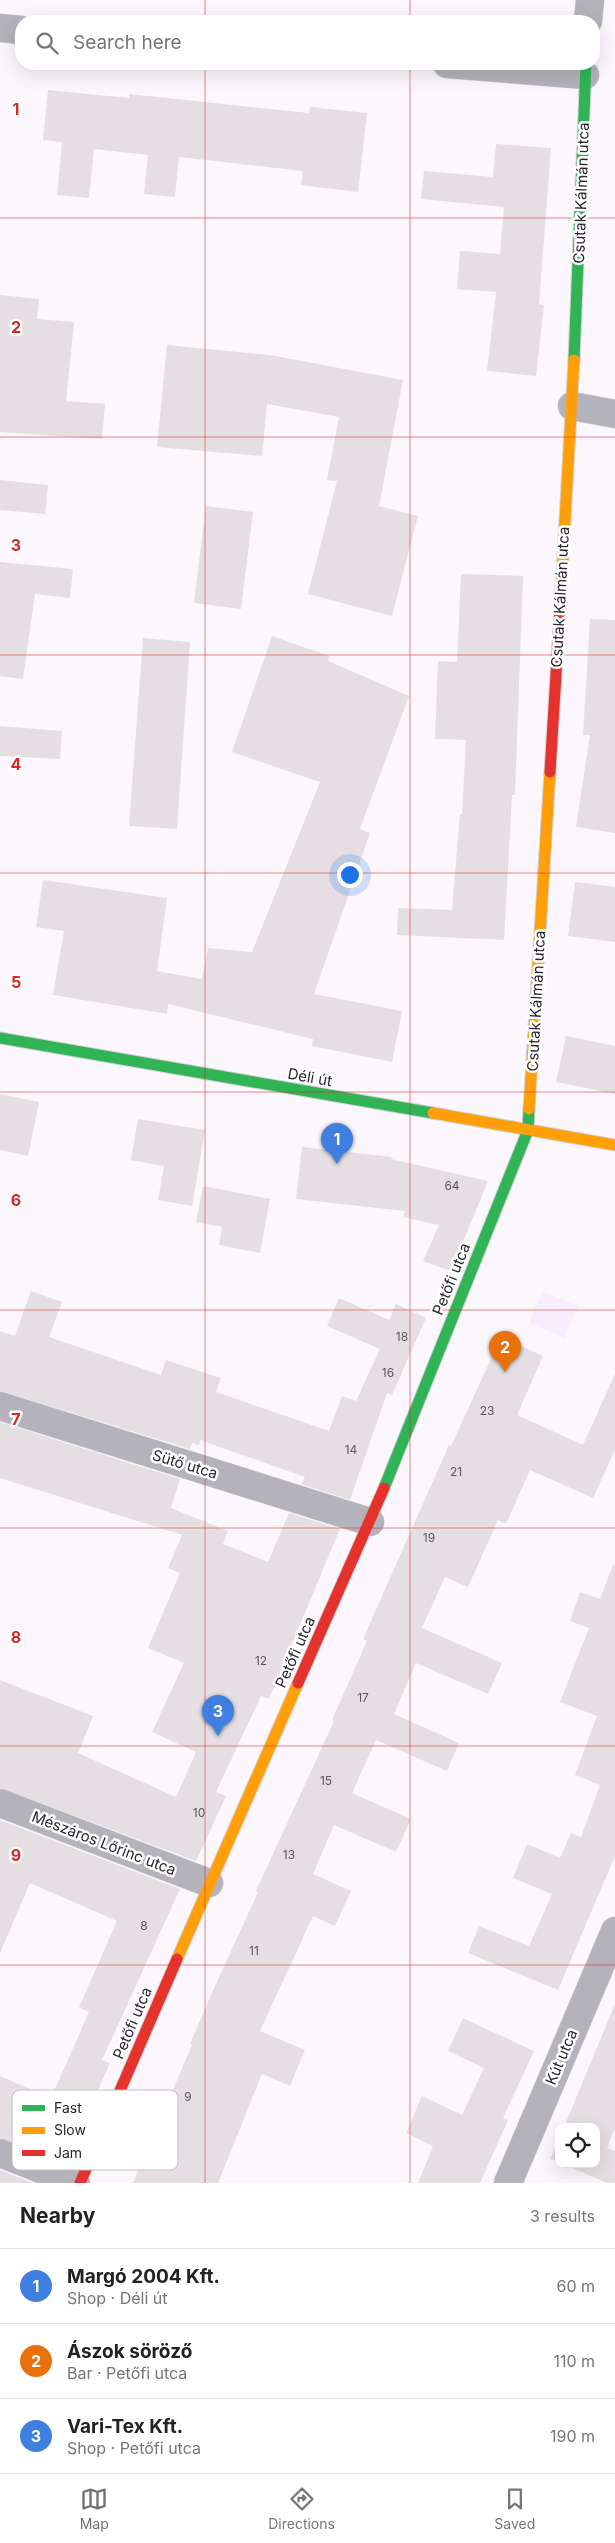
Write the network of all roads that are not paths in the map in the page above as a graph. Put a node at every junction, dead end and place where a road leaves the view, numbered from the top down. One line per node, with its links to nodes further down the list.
1 (590, 0): 2 (street)
2 (589, 15)
3 (0, 28): 4 (street)
4 (15, 29)
5 (586, 70): 6 (street, Csutak Kálmán utca)
6 (572, 406): 7 (street); 9 (street, Csutak Kálmán utca)
7 (615, 414)
8 (0, 1038): 9 (street, Déli út)
9 (528, 1130): 10 (street, Déli út); 12 (street, Petőfi utca)
10 (615, 1145)
11 (0, 1406): 12 (street, Sütő utca)
12 (370, 1522): 14 (street, Petőfi utca)
13 (0, 1804): 14 (street, Mészáros Lőrinc utca)
14 (209, 1883): 16 (street, Petőfi utca)
15 (615, 1930): 22 (street, Kút utca)
16 (119, 2090)
17 (0, 2153): 18 (street)
18 (12, 2158)
19 (44, 2170): 21 (street)
20 (84, 2170): 21 (street, Petőfi utca)
21 (78, 2183)
22 (508, 2183)

